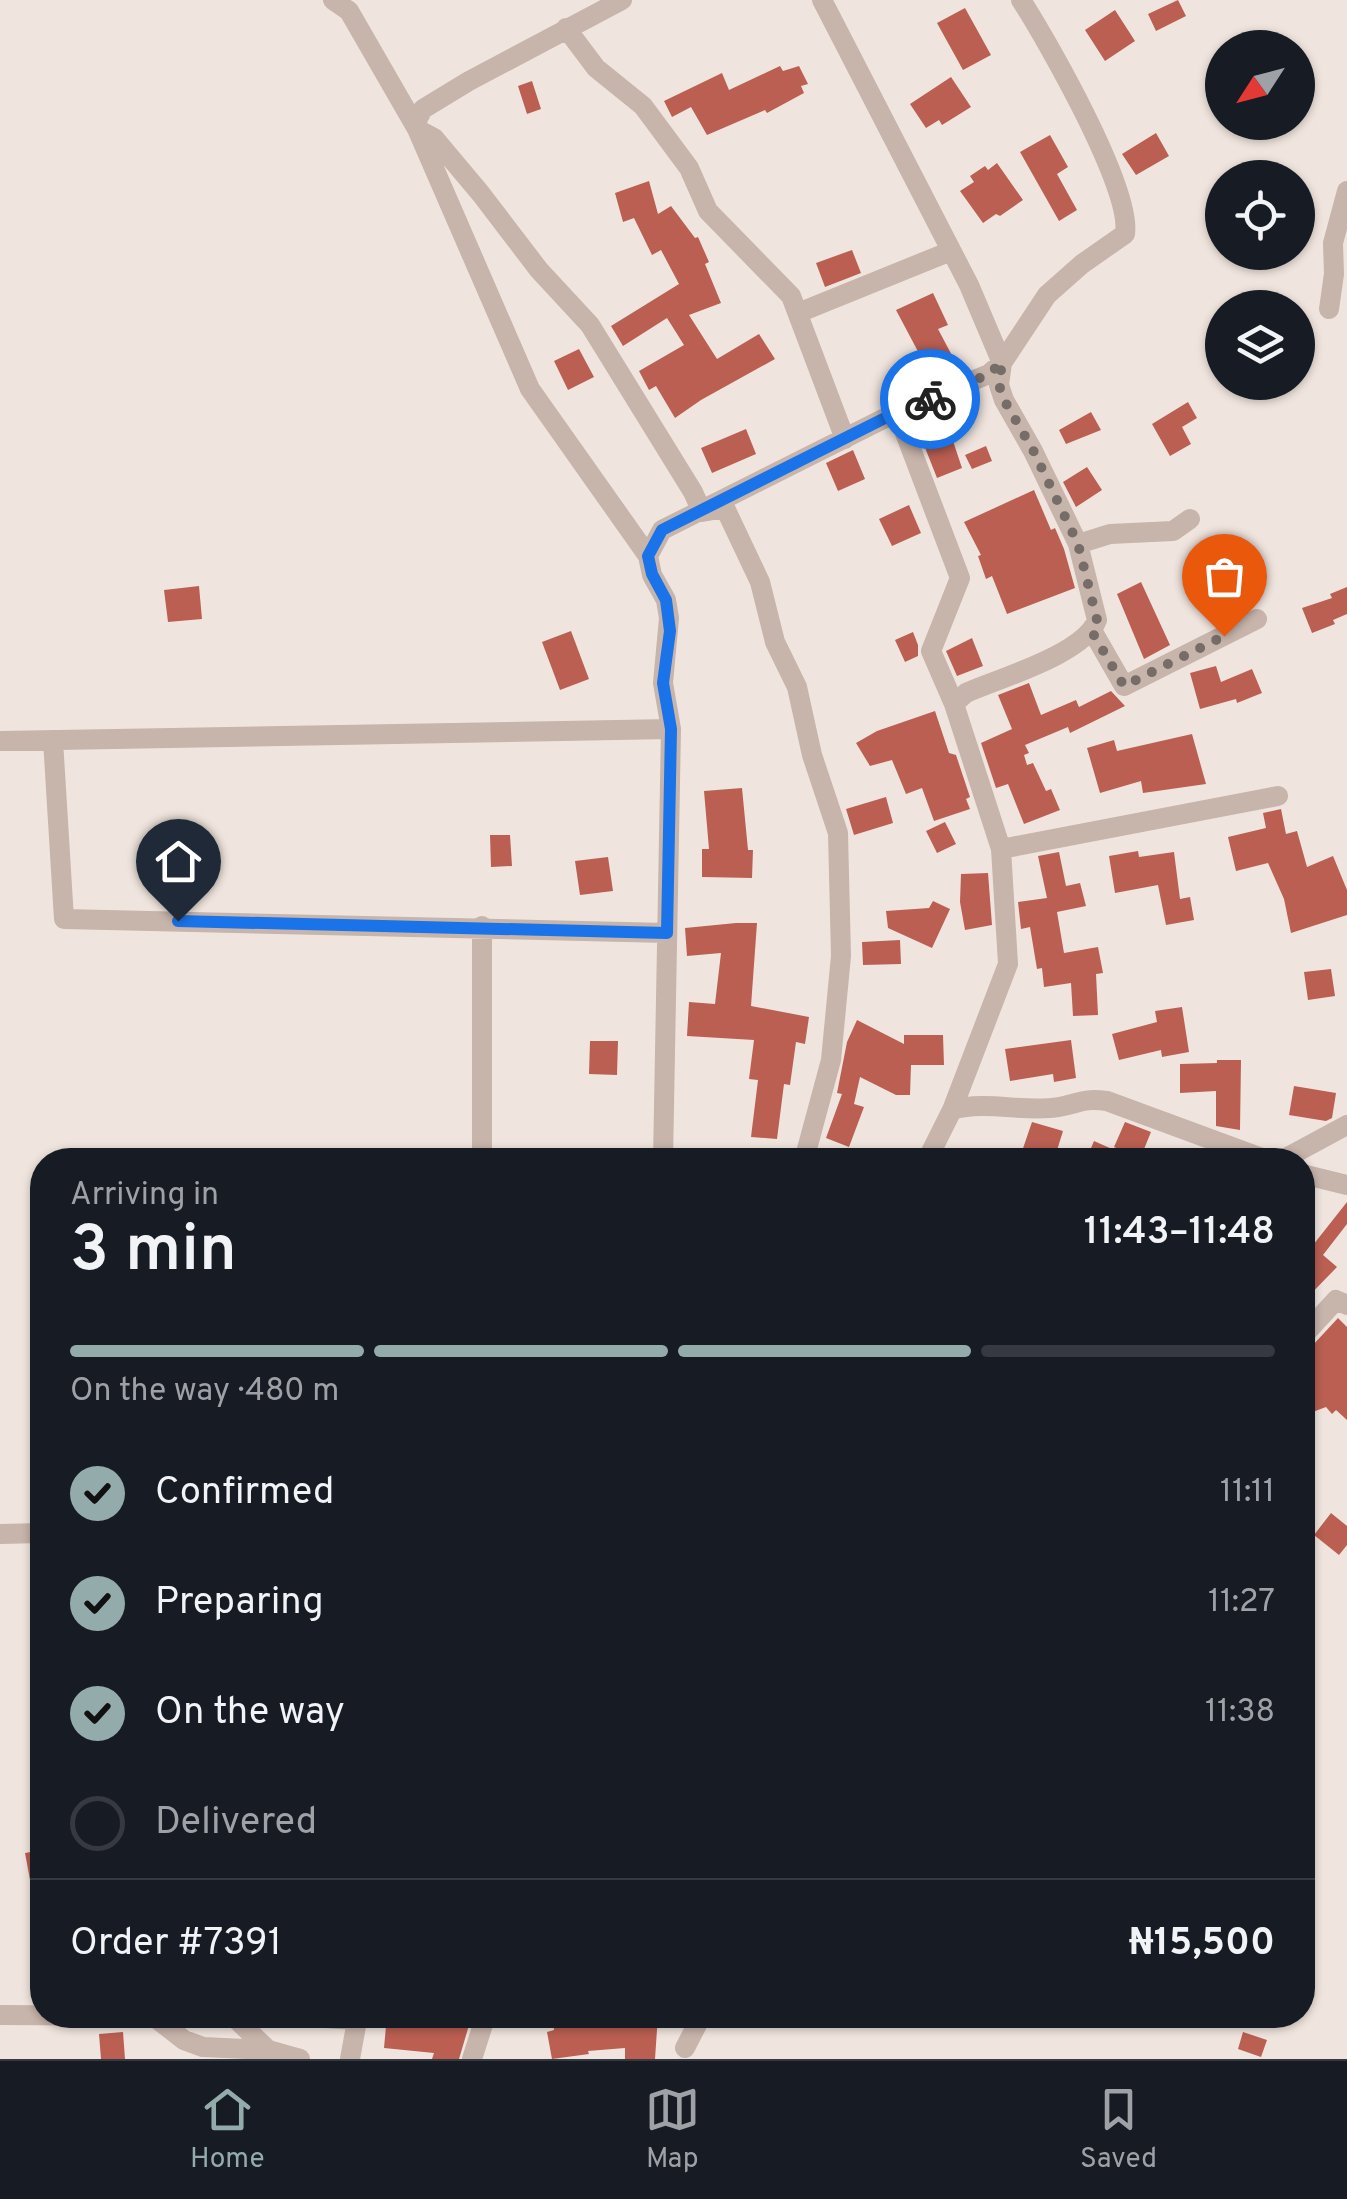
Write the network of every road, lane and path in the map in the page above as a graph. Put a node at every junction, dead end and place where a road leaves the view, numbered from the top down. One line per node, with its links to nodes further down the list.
1 (334, 0): 6 (street)
2 (622, 0): 5 (street)
3 (822, 0): 8 (street)
4 (1022, 0): 11 (street)
5 (566, 28): 6 (street); 10 (street)
6 (417, 129): 14 (street); 17 (street)
7 (1347, 192): 9 (street)
8 (951, 251): 10 (street); 11 (street)
9 (1329, 310)
10 (798, 313): 13 (street)
11 (1002, 362): 12 (street); 16 (street)
12 (897, 412): 13 (street); 20 (street)
13 (845, 439): 14 (street)
14 (702, 512): 17 (street); 32 (street)
15 (1190, 519): 16 (street)
16 (1078, 544): 19 (street)
17 (648, 556): 21 (street)
18 (1257, 620): 19 (street)
19 (1092, 632): 20 (street)
20 (954, 704): 25 (street)
21 (671, 729): 22 (street); 27 (street)
22 (53, 740): 23 (street); 26 (street)
23 (0, 741)
24 (1278, 796): 25 (street)
25 (1001, 849): 28 (street)
26 (482, 926): 27 (street); 30 (street)
27 (667, 933): 31 (street)
28 (952, 1110): 33 (street); 34 (street)
29 (1347, 1124): 35 (street)
30 (482, 1148)
31 (663, 1148)
32 (807, 1148)
33 (933, 1148)
34 (1234, 1148)
35 (1304, 1148)
36 (1315, 1180): 37 (street)
37 (1347, 1185)
38 (1343, 1297): 39 (street)
39 (1315, 1324)
40 (30, 1533): 41 (street)
41 (0, 1534)
42 (0, 2014): 43 (street)
43 (30, 2014)
44 (168, 2028): 50 (street)
45 (245, 2028): 50 (street)
46 (356, 2028): 52 (street)
47 (482, 2028): 53 (street)
48 (695, 2028): 49 (street)
49 (685, 2048)
50 (268, 2050): 51 (street)
51 (300, 2059)
52 (350, 2059)
53 (472, 2059)

